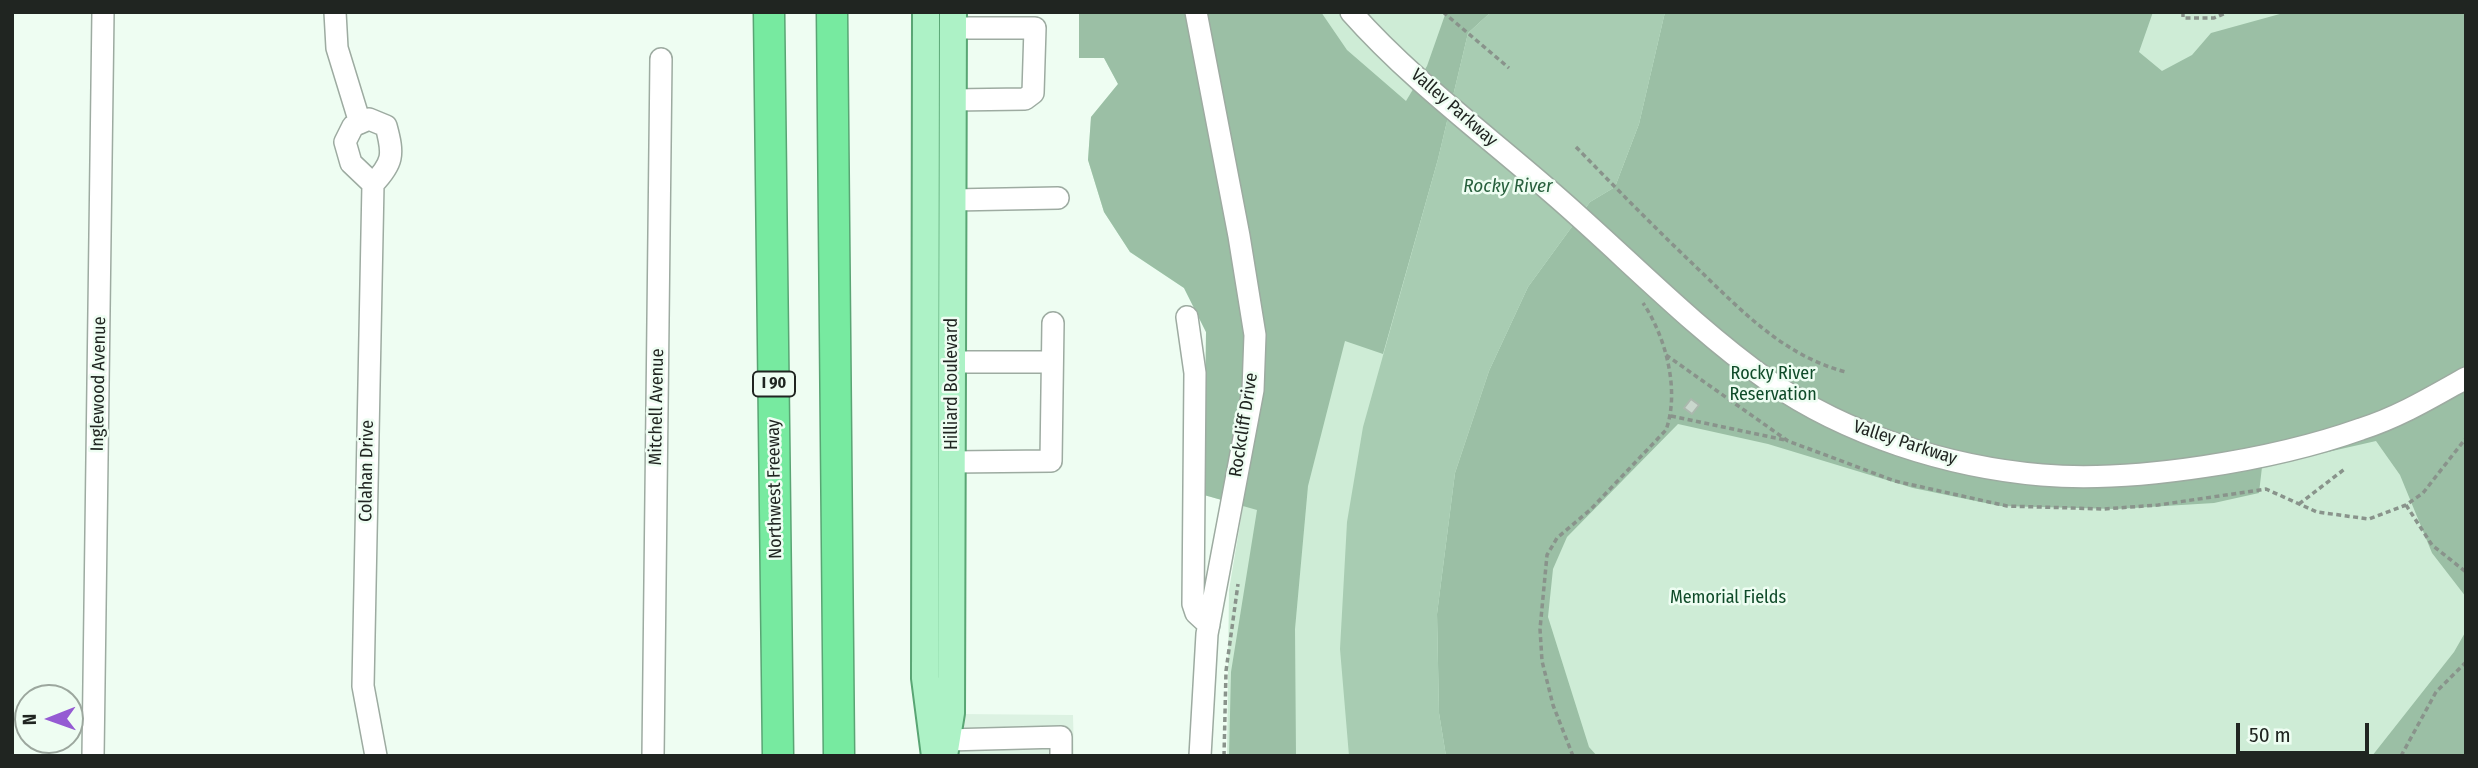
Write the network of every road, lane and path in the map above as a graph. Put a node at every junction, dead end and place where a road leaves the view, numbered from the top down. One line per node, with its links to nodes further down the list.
1 (103, 12): 39 (street, Inglewood Avenue)
2 (335, 12): 15 (street)
3 (769, 12): 42 (highway, Northwest Freeway / I 90)
4 (832, 12): 43 (highway)
5 (926, 12): 38 (main road, Hilliard Boulevard)
6 (1196, 12): 36 (street, Rockcliff Drive)
7 (1351, 12): 26 (street, Valley Parkway)
8 (1443, 12): 13 (path)
9 (2183, 12): 10 (path)
10 (2228, 12)
11 (953, 20): 14 (main road, Hilliard Boulevard); 14 (street)
12 (661, 59): 41 (street, Mitchell Avenue)
13 (1509, 68)
14 (953, 100): 19 (main road, Hilliard Boulevard)
15 (360, 123): 17 (street); 17 (street)
16 (1576, 147): 25 (path)
17 (373, 184): 40 (street, Colahan Drive)
18 (1058, 198): 19 (street)
19 (953, 200): 23 (main road, Hilliard Boulevard)
20 (1640, 299): 27 (path)
21 (1187, 317): 36 (street)
22 (1053, 323): 24 (street)
23 (952, 362): 24 (street); 30 (main road, Hilliard Boulevard)
24 (1052, 362): 30 (street)
25 (1846, 372)
26 (2466, 377)
27 (1671, 416): 29 (path); 46 (path)
28 (2466, 438): 34 (path)
29 (1788, 441)
30 (952, 462): 38 (main road, Hilliard Boulevard)
31 (2346, 468): 33 (path)
32 (2266, 489): 33 (path)
33 (2299, 504): 34 (path)
34 (2406, 505): 35 (path)
35 (2466, 572)
36 (1209, 625): 45 (street, Rockcliff Drive)
37 (2466, 662): 47 (path)
38 (954, 749): 44 (street)
39 (93, 756)
40 (376, 756)
41 (653, 756)
42 (778, 756)
43 (839, 756)
44 (1061, 756)
45 (1200, 756)
46 (1573, 756)
47 (2401, 756)

